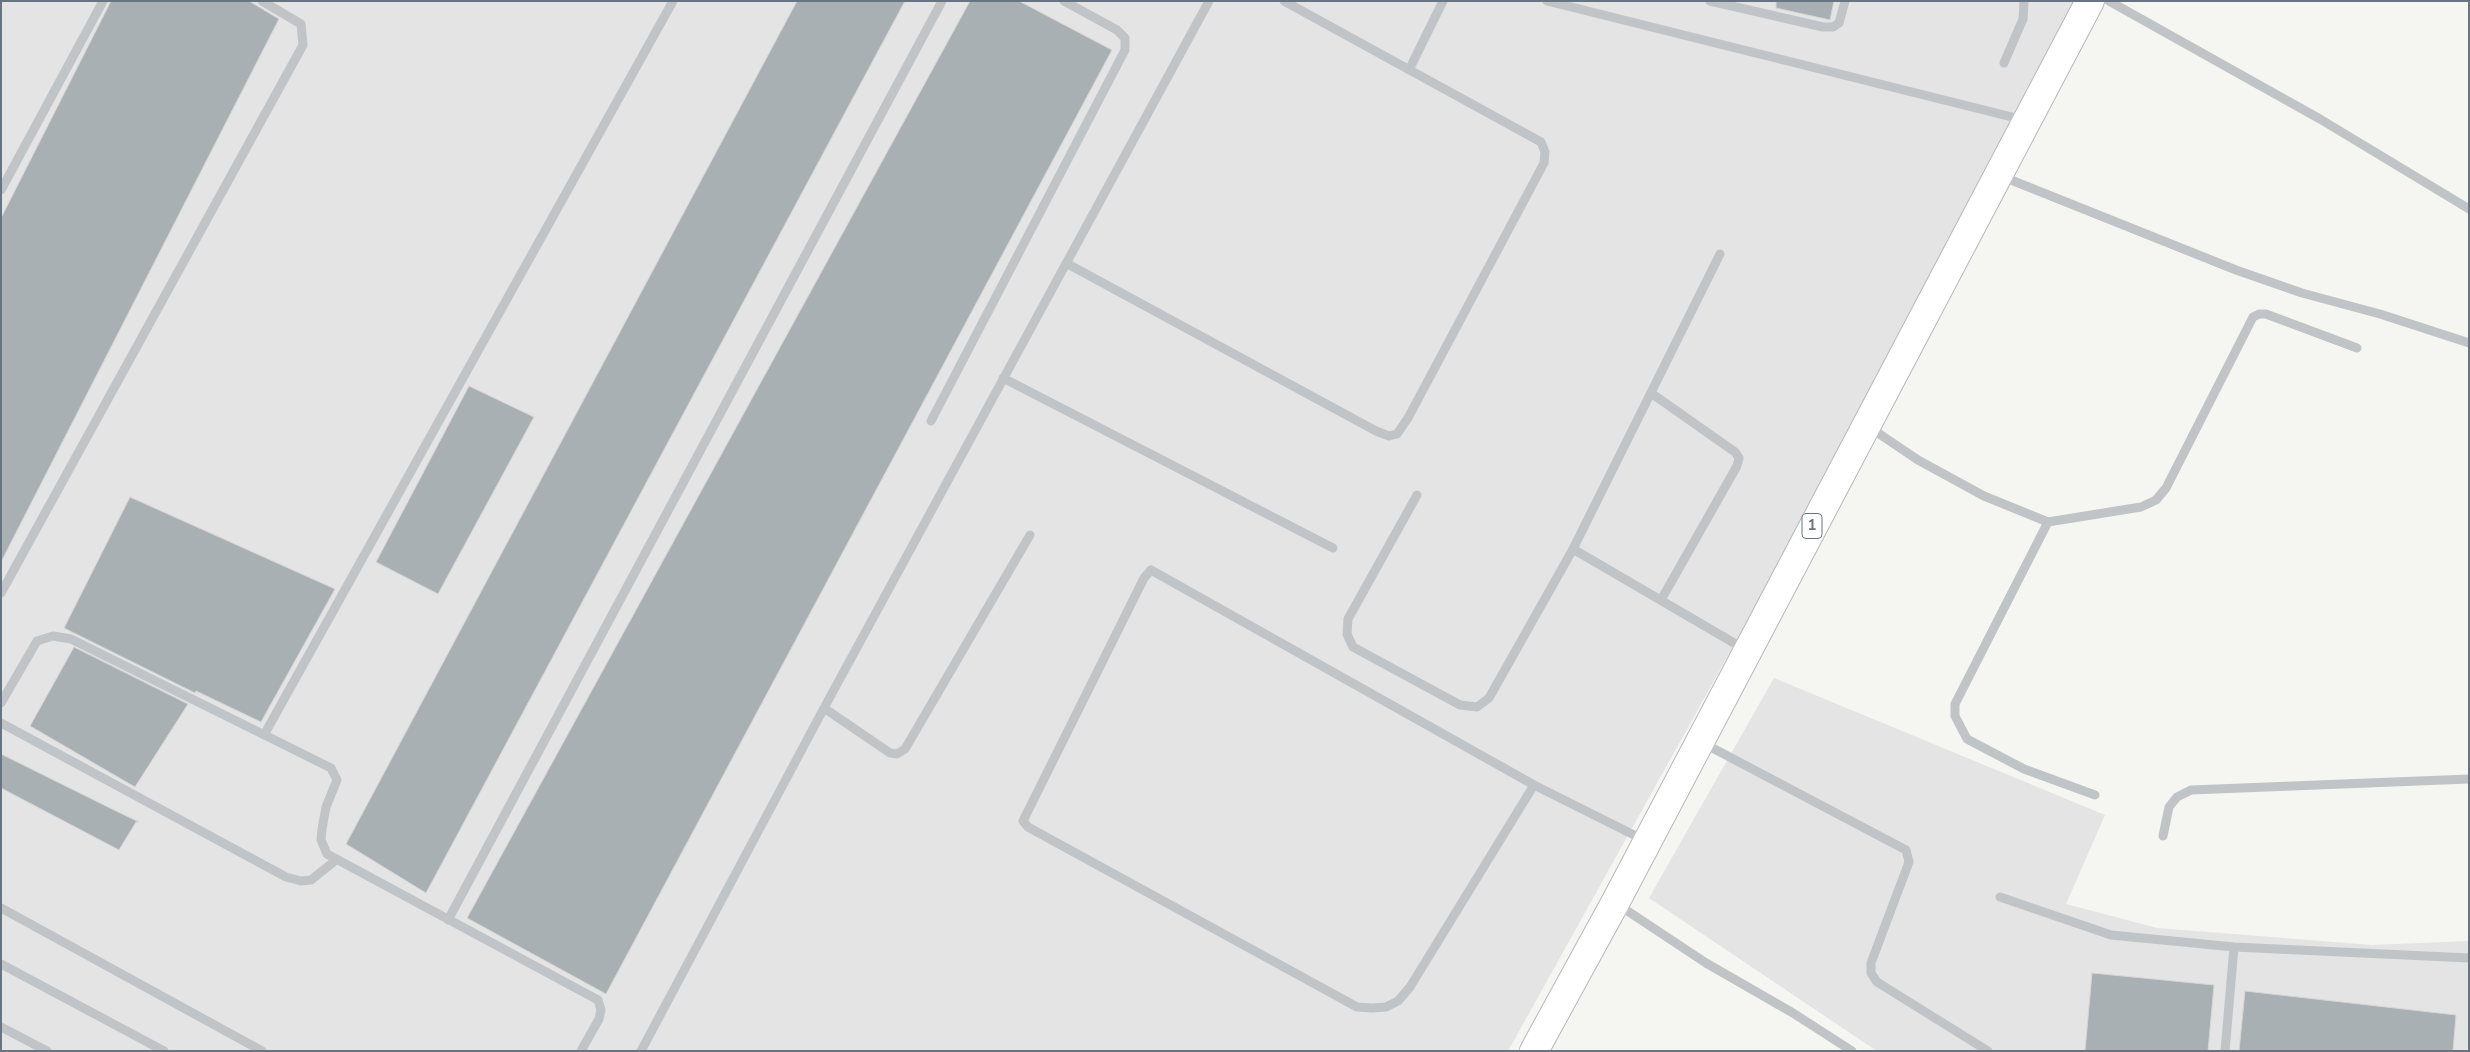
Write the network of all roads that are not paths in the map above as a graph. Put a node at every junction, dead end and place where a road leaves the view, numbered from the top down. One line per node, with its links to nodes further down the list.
1 (103, 1): 19 (lane)
2 (262, 1): 34 (lane)
3 (673, 1): 40 (lane)
4 (942, 1): 51 (lane)
5 (1064, 1): 27 (lane)
6 (1209, 1): 22 (lane)
7 (1284, 1): 16 (lane)
8 (1443, 1): 16 (lane)
9 (1547, 1): 17 (lane)
10 (1710, 1): 11 (lane)
11 (1845, 1)
12 (2024, 1): 15 (lane)
13 (2090, 1): 17 (highway, 1)
14 (2109, 1): 20 (lane)
15 (2004, 63)
16 (1408, 70): 22 (lane)
17 (2027, 120): 18 (highway, 1)
18 (1998, 175): 23 (lane); 28 (highway, 1)
19 (1, 190)
20 (2469, 208)
21 (1720, 254): 26 (lane)
22 (1066, 262): 25 (lane)
23 (2469, 343)
24 (2357, 348): 30 (lane)
25 (1003, 378): 32 (lane); 38 (lane)
26 (1651, 393): 33 (lane); 35 (lane)
27 (931, 421)
28 (1866, 425): 30 (lane); 36 (highway, 1)
29 (1417, 496): 33 (lane)
30 (2048, 522): 44 (lane)
31 (1030, 534): 38 (lane)
32 (1333, 548)
33 (1573, 549): 35 (lane)
34 (1, 592)
35 (1661, 600): 36 (lane)
36 (1747, 651): 41 (highway, 1)
37 (1, 703): 40 (lane)
38 (824, 708): 61 (lane)
39 (1, 723): 47 (lane)
40 (264, 735): 47 (lane)
41 (1700, 742): 46 (highway, 1); 64 (lane)
42 (2469, 779): 45 (lane)
43 (1534, 786): 43 (lane); 46 (lane)
44 (2095, 795)
45 (2164, 836)
46 (1647, 842): 49 (highway, 1)
47 (336, 860): 51 (lane)
48 (2000, 897): 52 (lane)
49 (1616, 903): 62 (highway, 1); 63 (lane)
50 (1, 908): 59 (lane)
51 (448, 920): 60 (lane)
52 (2234, 947): 53 (lane); 65 (lane)
53 (2469, 958)
54 (1, 964): 56 (lane)
55 (1, 1027): 57 (lane)
56 (153, 1048): 58 (lane)
57 (47, 1051)
58 (164, 1051)
59 (262, 1051)
60 (581, 1051)
61 (641, 1051)
62 (1534, 1051)
63 (1852, 1051)
64 (1988, 1051)
65 (2225, 1051)

